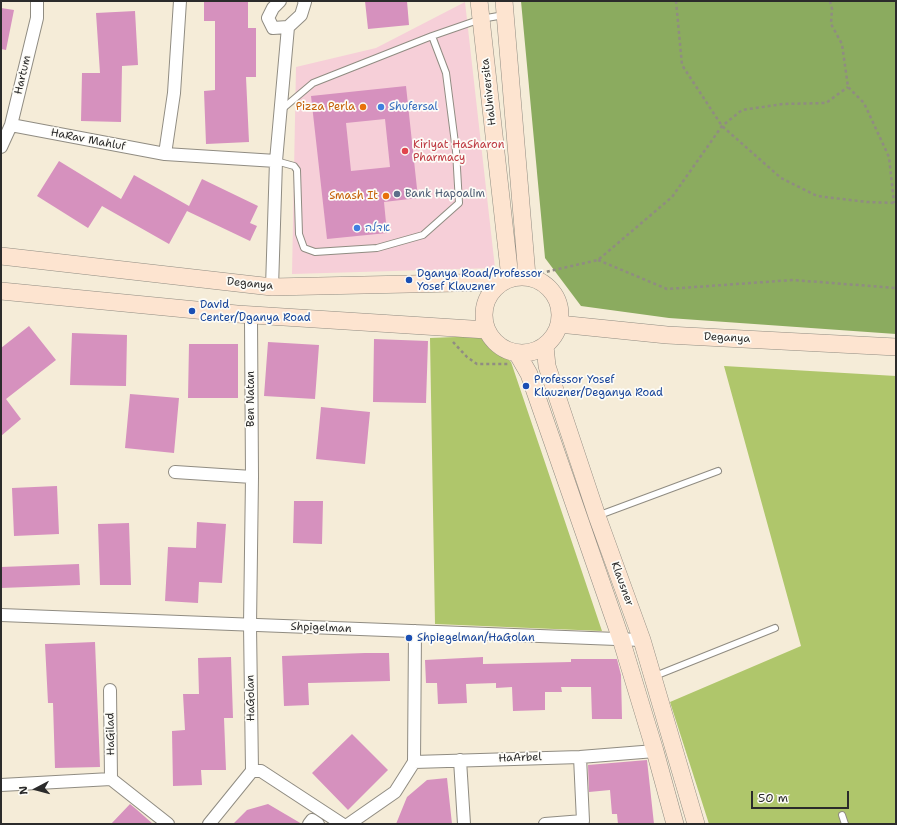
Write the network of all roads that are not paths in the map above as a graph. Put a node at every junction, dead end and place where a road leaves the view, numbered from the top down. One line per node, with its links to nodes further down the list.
1 (37, 1): 11 (street, Hartum)
2 (180, 1): 13 (street)
3 (280, 1): 8 (street)
4 (304, 1): 8 (street)
5 (479, 1): 7 (street, HaUniversita)
6 (505, 8): 7 (lane); 16 (street, HaUniversita)
7 (481, 19): 9 (lane); 17 (street, HaUniversita)
8 (288, 27): 10 (street)
9 (432, 36): 10 (lane); 14 (lane)
10 (279, 111): 14 (street)
11 (12, 125): 12 (street, Hartum); 13 (street, HaRav Mahluf)
12 (1, 147)
13 (165, 154): 14 (street, HaRav Mahluf)
14 (276, 161): 18 (street)
15 (1, 256): 18 (street, Deganya)
16 (527, 276): 17 (street); 21 (street)
17 (506, 280): 18 (street, Deganya); 22 (street)
18 (272, 287)
19 (1, 291): 22 (street)
20 (251, 320): 28 (street, Ben Natan)
21 (559, 324): 23 (street); 24 (street, Deganya)
22 (487, 330): 25 (street)
23 (545, 346): 25 (street); 29 (street, Klausner)
24 (896, 347)
25 (517, 353): 34 (street, Klausner)
26 (718, 471): 29 (lane)
27 (176, 472): 28 (street)
28 (252, 477): 31 (street, Ben Natan)
29 (597, 516): 35 (street, Klausner)
30 (1, 615): 31 (street, Shpigelman)
31 (250, 625): 33 (street, Shpigelman); 42 (street, HaGolan)
32 (775, 628): 36 (lane)
33 (415, 631): 34 (street, Shpigelman); 41 (street)
34 (621, 639): 35 (street, Shpigelman); 38 (street, Klausner)
35 (642, 640): 36 (street, Klausner)
36 (653, 676): 55 (street, Klausner)
37 (110, 690): 43 (street, HaGilad)
38 (655, 752): 39 (street, HaArbel); 54 (street, Klausner)
39 (580, 756): 40 (street, HaArbel); 53 (street)
40 (460, 760): 41 (street, HaArbel); 52 (street)
41 (414, 762): 51 (street)
42 (252, 771): 47 (street); 50 (street)
43 (111, 779): 44 (street); 46 (street)
44 (1, 785)
45 (842, 815): 56 (lane)
46 (168, 824)
47 (209, 824)
48 (309, 824): 49 (street)
49 (318, 824)
50 (342, 824)
51 (349, 824)
52 (464, 824)
53 (545, 824)
54 (675, 824)
55 (696, 824)
56 (845, 824)

